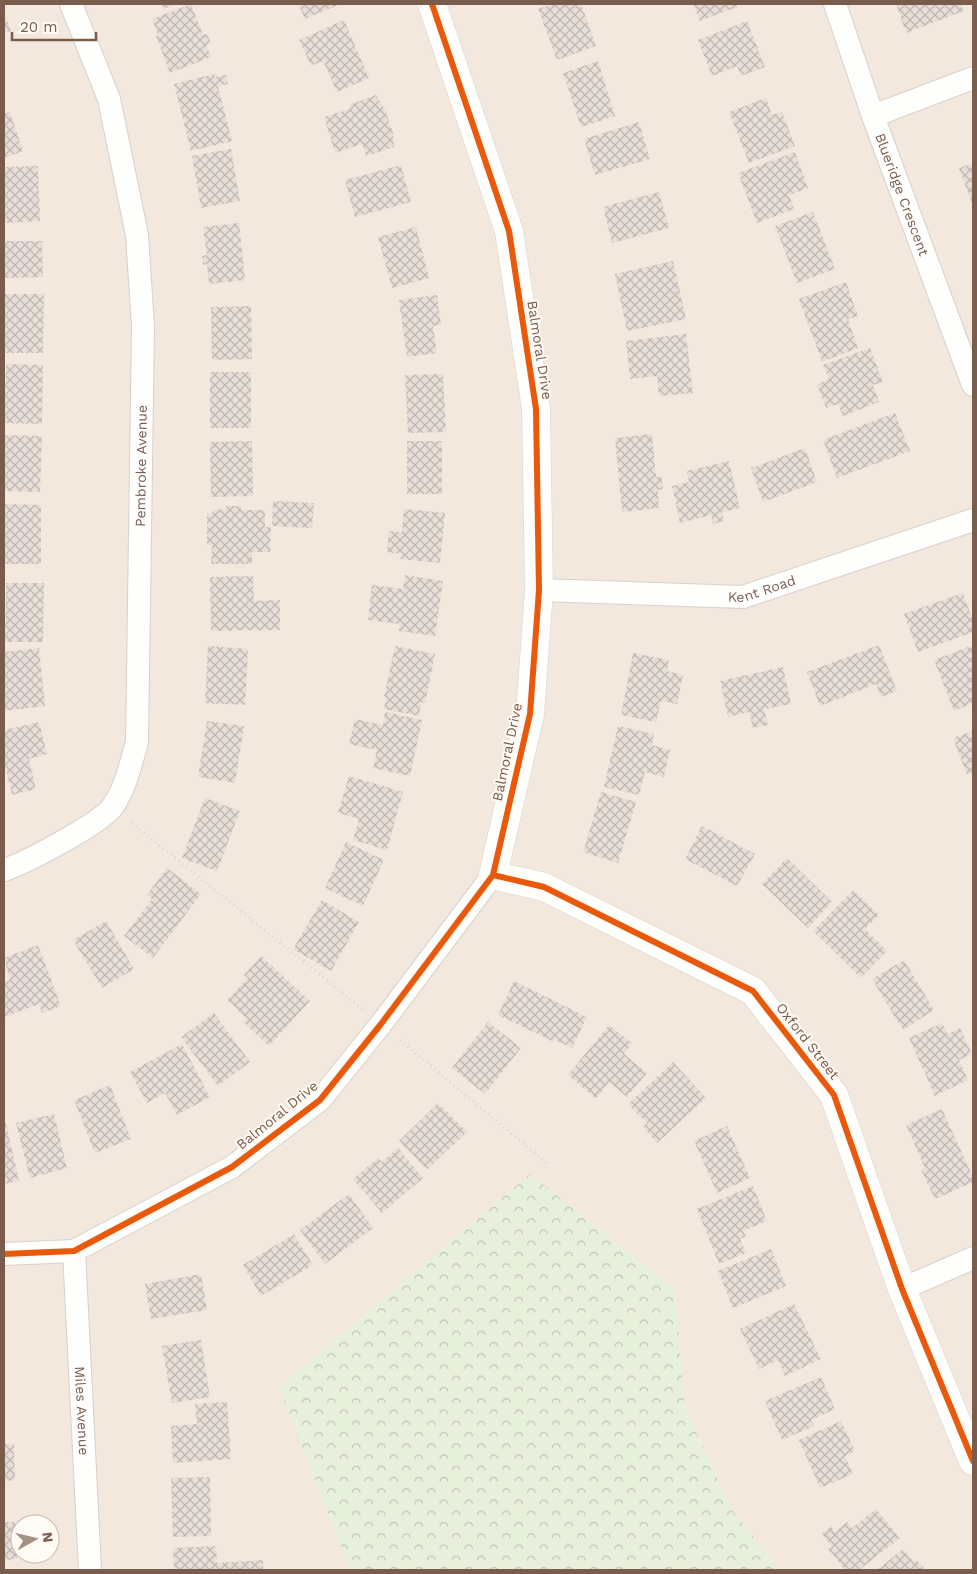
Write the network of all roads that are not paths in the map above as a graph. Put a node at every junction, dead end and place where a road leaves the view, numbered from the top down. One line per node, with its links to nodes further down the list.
1 (71, 4): 9 (street, Pembroke Avenue)
2 (432, 4): 8 (street, Balmoral Drive)
3 (835, 4): 5 (street, Blueridge Crescent)
4 (973, 78): 5 (street)
5 (873, 116): 6 (street, Blueridge Crescent)
6 (973, 386)
7 (973, 520): 8 (street, Kent Road)
8 (539, 590): 10 (street, Balmoral Drive)
9 (4, 870)
10 (493, 875): 11 (street, Balmoral Drive); 14 (street, Oxford Street)
11 (74, 1251): 12 (street, Balmoral Drive); 16 (street, Miles Avenue)
12 (4, 1254)
13 (973, 1258): 14 (street)
14 (902, 1289): 15 (street, Oxford Street)
15 (973, 1461)
16 (90, 1570)

